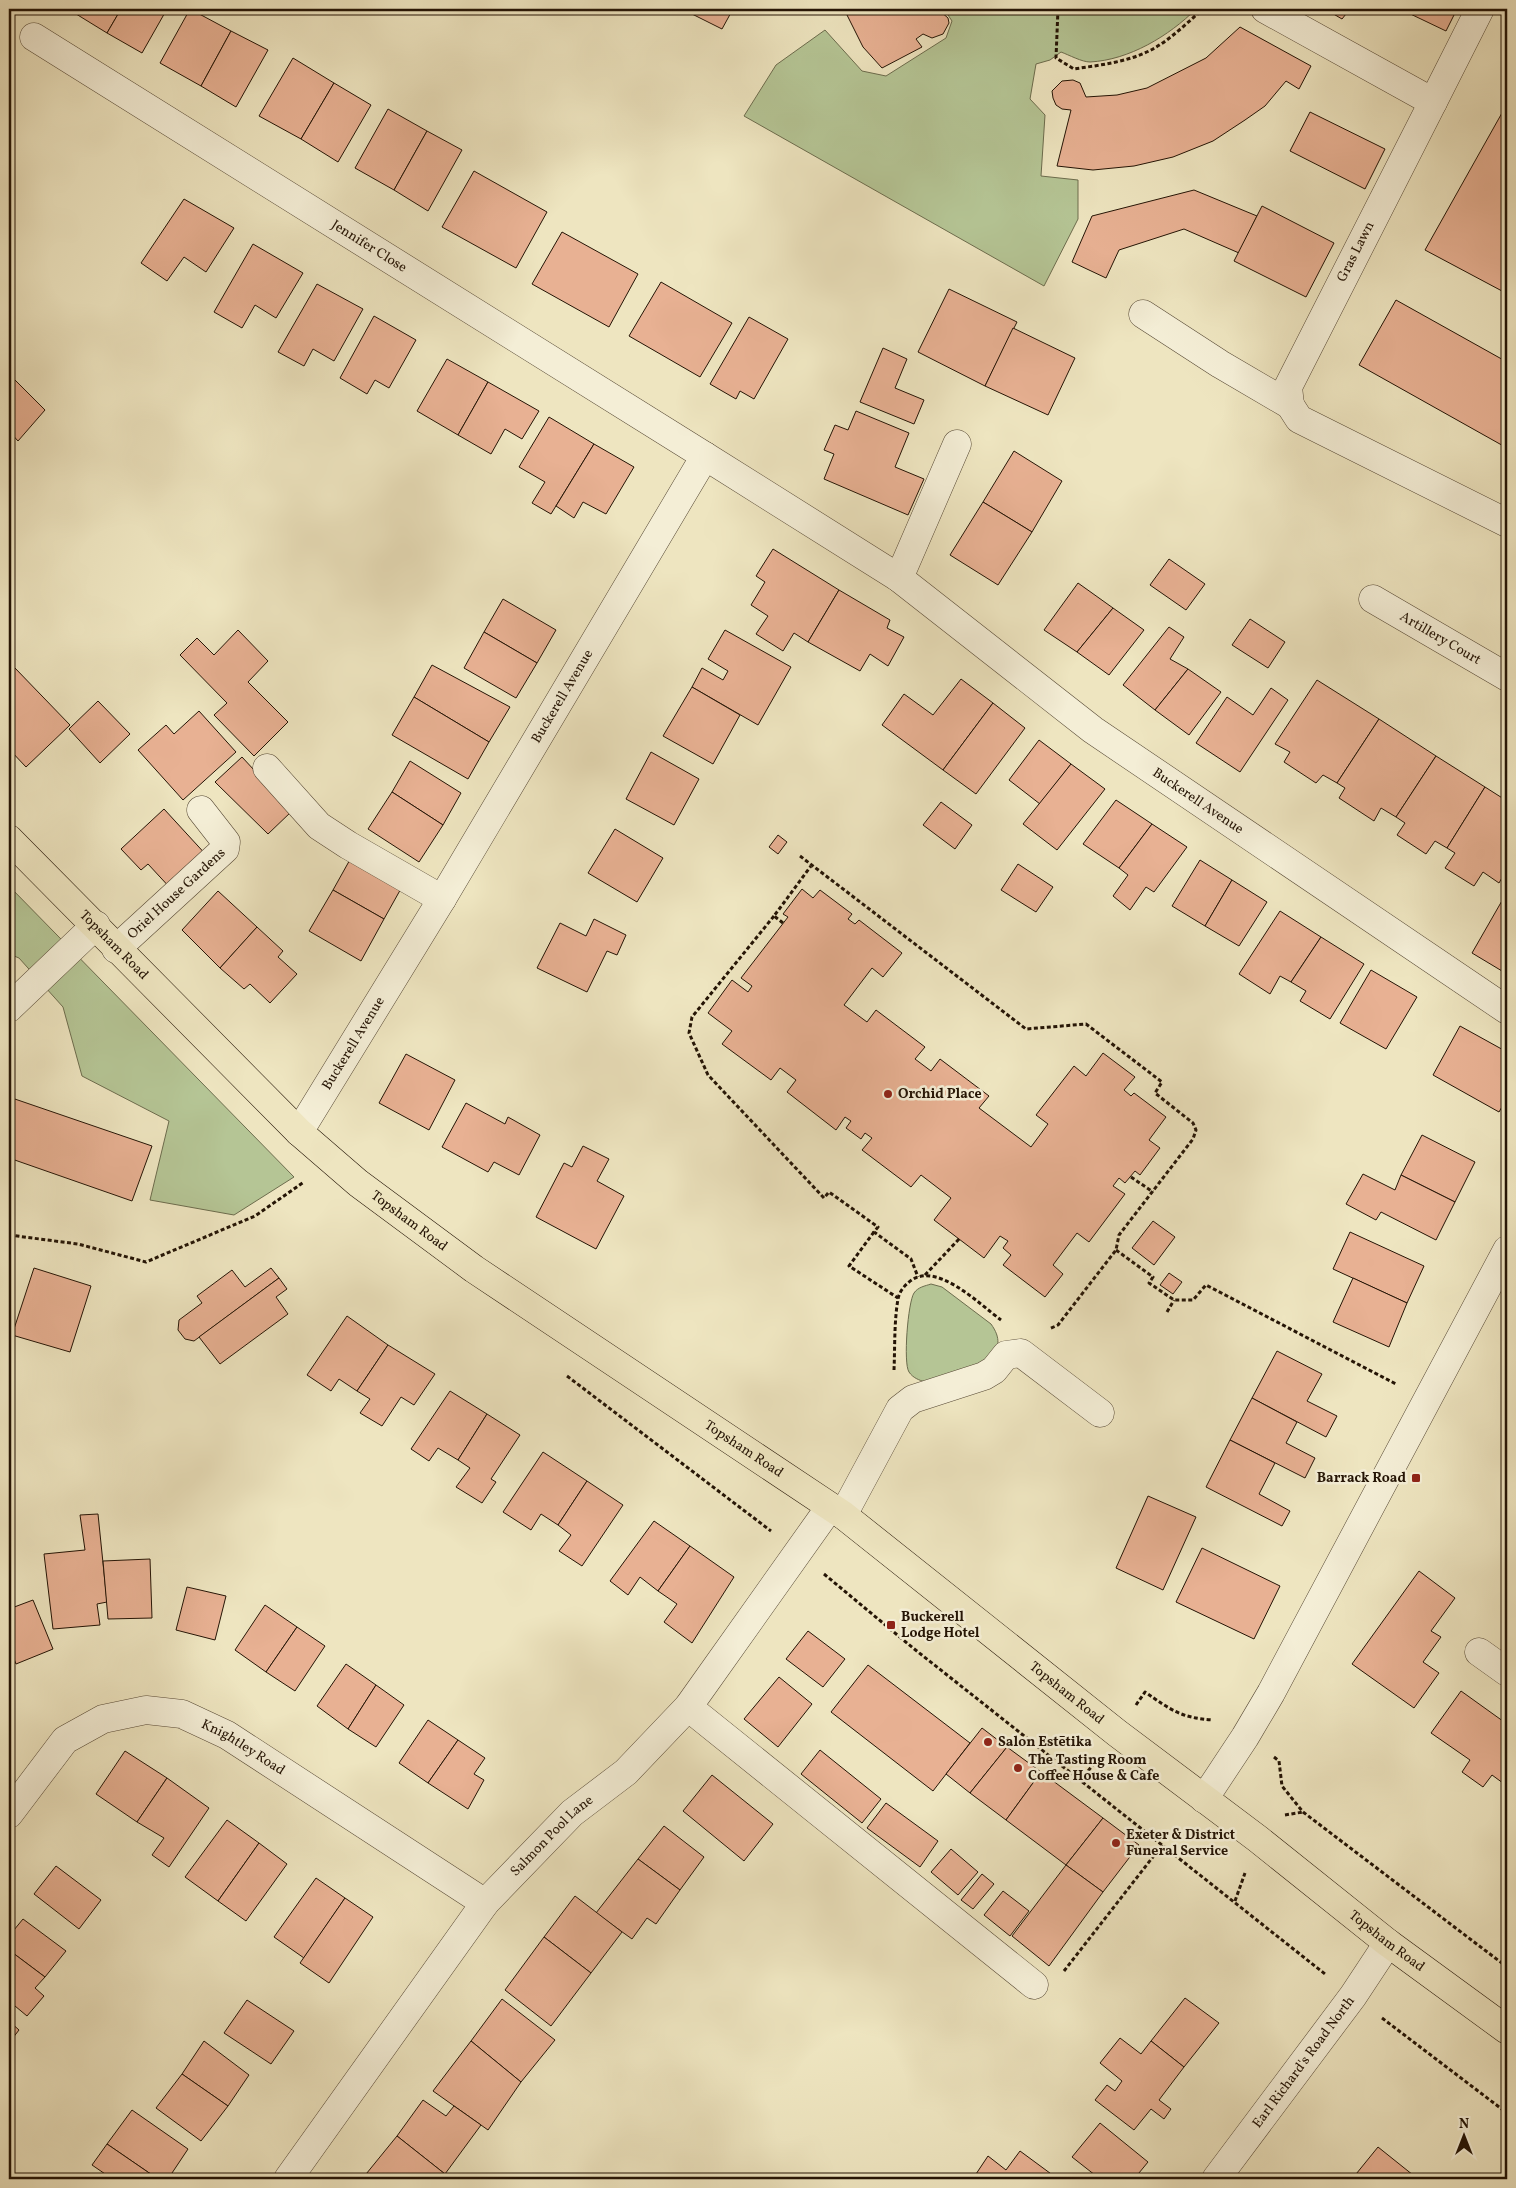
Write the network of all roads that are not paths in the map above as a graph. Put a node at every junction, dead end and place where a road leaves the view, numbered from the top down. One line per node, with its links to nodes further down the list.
1 (1265, 9): 4 (street)
2 (1480, 9): 4 (street, Gras Lawn)
3 (34, 38): 8 (street, Jennifer Close)
4 (1432, 102): 6 (street, Gras Lawn)
5 (1144, 314): 6 (street)
6 (1290, 405): 9 (street)
7 (957, 444): 10 (street)
8 (705, 456): 10 (street, Buckerell Avenue); 16 (street, Buckerell Avenue)
9 (1507, 523)
10 (899, 578): 20 (street, Buckerell Avenue)
11 (1373, 599): 12 (street, Artillery Court)
12 (1507, 677)
13 (267, 768): 16 (street)
14 (201, 810): 18 (street, Oriel House Gardens)
15 (9, 839): 17 (main road, Topsham Road)
16 (442, 899): 21 (street, Buckerell Avenue)
17 (96, 925): 18 (main road, Topsham Road); 19 (street)
18 (116, 949): 21 (main road, Topsham Road)
19 (9, 1008)
20 (1507, 1010)
21 (299, 1132): 24 (main road, Topsham Road)
22 (1507, 1250): 28 (street)
23 (1100, 1413): 24 (street, Salmon Pool Lane)
24 (837, 1511): 27 (street, Salmon Pool Lane); 28 (main road, Topsham Road)
25 (1479, 1652): 26 (street)
26 (1507, 1672)
27 (688, 1707): 30 (street, Salmon Pool Lane); 32 (street)
28 (1204, 1799): 31 (main road, Topsham Road)
29 (9, 1814): 30 (street, Knightley Road)
30 (485, 1902): 34 (street, Salmon Pool Lane)
31 (1388, 1943): 33 (main road, Topsham Road); 35 (street, Earl Richard's Road North)
32 (1034, 1985)
33 (1507, 2030)
34 (288, 2179)
35 (1216, 2179)

